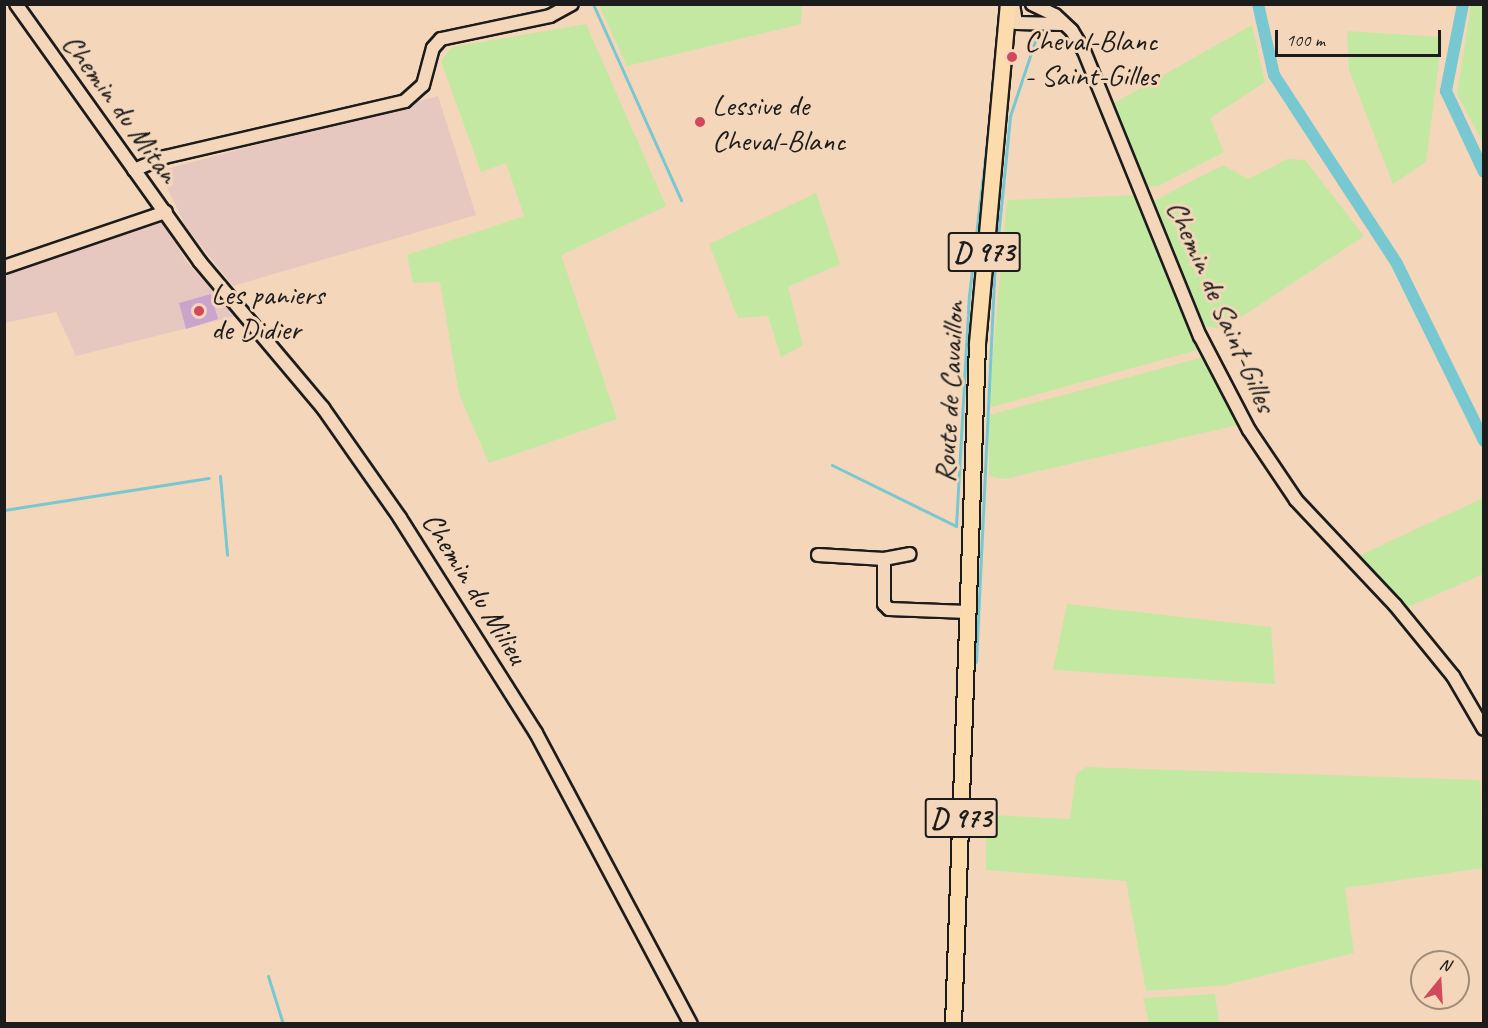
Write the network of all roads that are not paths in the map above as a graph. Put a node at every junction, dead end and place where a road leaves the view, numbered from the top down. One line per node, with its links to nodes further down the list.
1 (16, 4): 6 (street, Chemin du Mitan)
2 (572, 4): 6 (street)
3 (1032, 4): 5 (street, Chemin de Saint-Gilles)
4 (1012, 10): 5 (street); 12 (main road, Route de Cavaillon / D 973)
5 (1061, 24): 13 (street, Chemin de Saint-Gilles)
6 (134, 170): 7 (street, Chemin du Mitan)
7 (166, 212): 8 (street); 14 (street, Chemin du Milieu)
8 (4, 267)
9 (818, 555): 11 (street)
10 (910, 555): 11 (street)
11 (884, 559): 12 (street)
12 (968, 612): 15 (main road, D 973)
13 (1484, 729)
14 (691, 1023)
15 (953, 1023)

